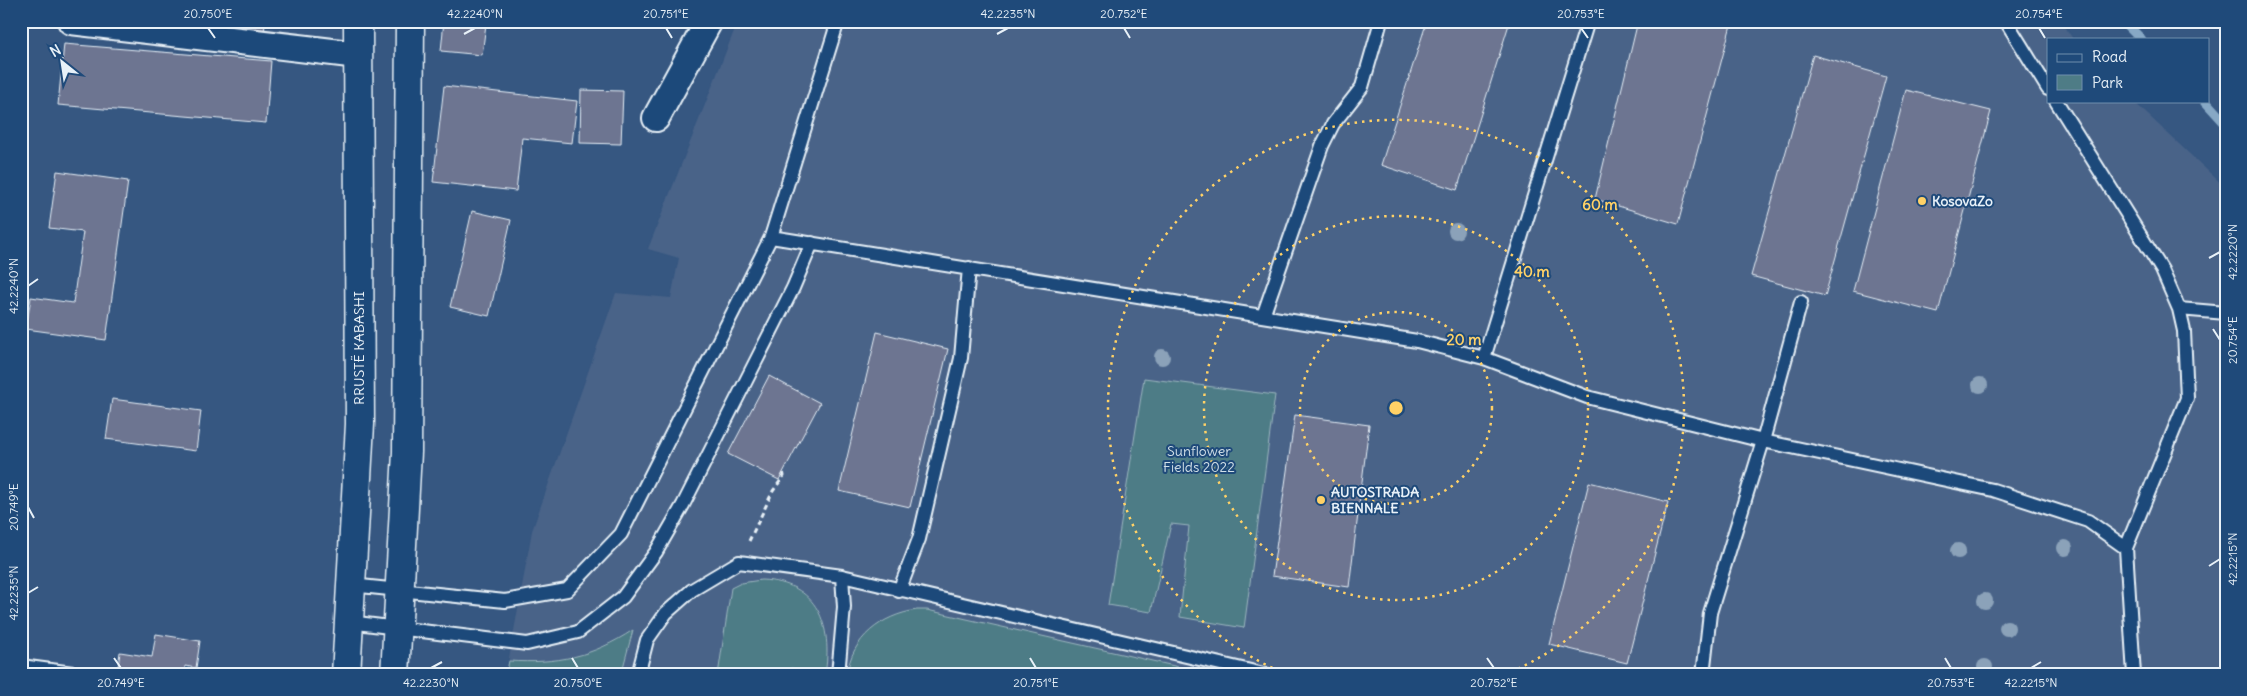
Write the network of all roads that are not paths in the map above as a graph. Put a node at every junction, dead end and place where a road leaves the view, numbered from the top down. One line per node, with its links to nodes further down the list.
1 (71, 21): 9 (street)
2 (358, 21): 9 (main road, RRUSTË KABASHI)
3 (410, 21): 25 (main road)
4 (709, 21): 12 (street)
5 (838, 21): 13 (lane)
6 (1381, 21): 19 (lane)
7 (1588, 21): 20 (lane)
8 (2006, 21): 10 (lane)
9 (358, 55): 24 (main road, RRUSTË KABASHI)
10 (2047, 87)
11 (2057, 102): 17 (lane)
12 (656, 118)
13 (772, 237): 14 (lane); 25 (lane)
14 (812, 243): 15 (lane); 28 (lane)
15 (969, 268): 19 (lane); 26 (lane)
16 (1801, 302): 21 (lane)
17 (2179, 310): 18 (lane); 22 (lane)
18 (2226, 313)
19 (1263, 316): 20 (lane)
20 (1484, 358): 21 (lane)
21 (1763, 441): 22 (lane); 36 (lane)
22 (2126, 548): 37 (lane)
23 (842, 576): 26 (lane); 33 (lane); 34 (lane)
24 (351, 585): 25 (lane); 27 (main road, RRUSTË KABASHI)
25 (400, 589): 28 (main road)
26 (899, 590): 35 (lane)
27 (348, 622): 28 (lane); 31 (main road, RRUSTË KABASHI)
28 (397, 627): 32 (main road)
29 (21, 666): 30 (lane)
30 (88, 675)
31 (346, 675)
32 (395, 675)
33 (638, 675)
34 (838, 675)
35 (1268, 675)
36 (1703, 675)
37 (2134, 675)

